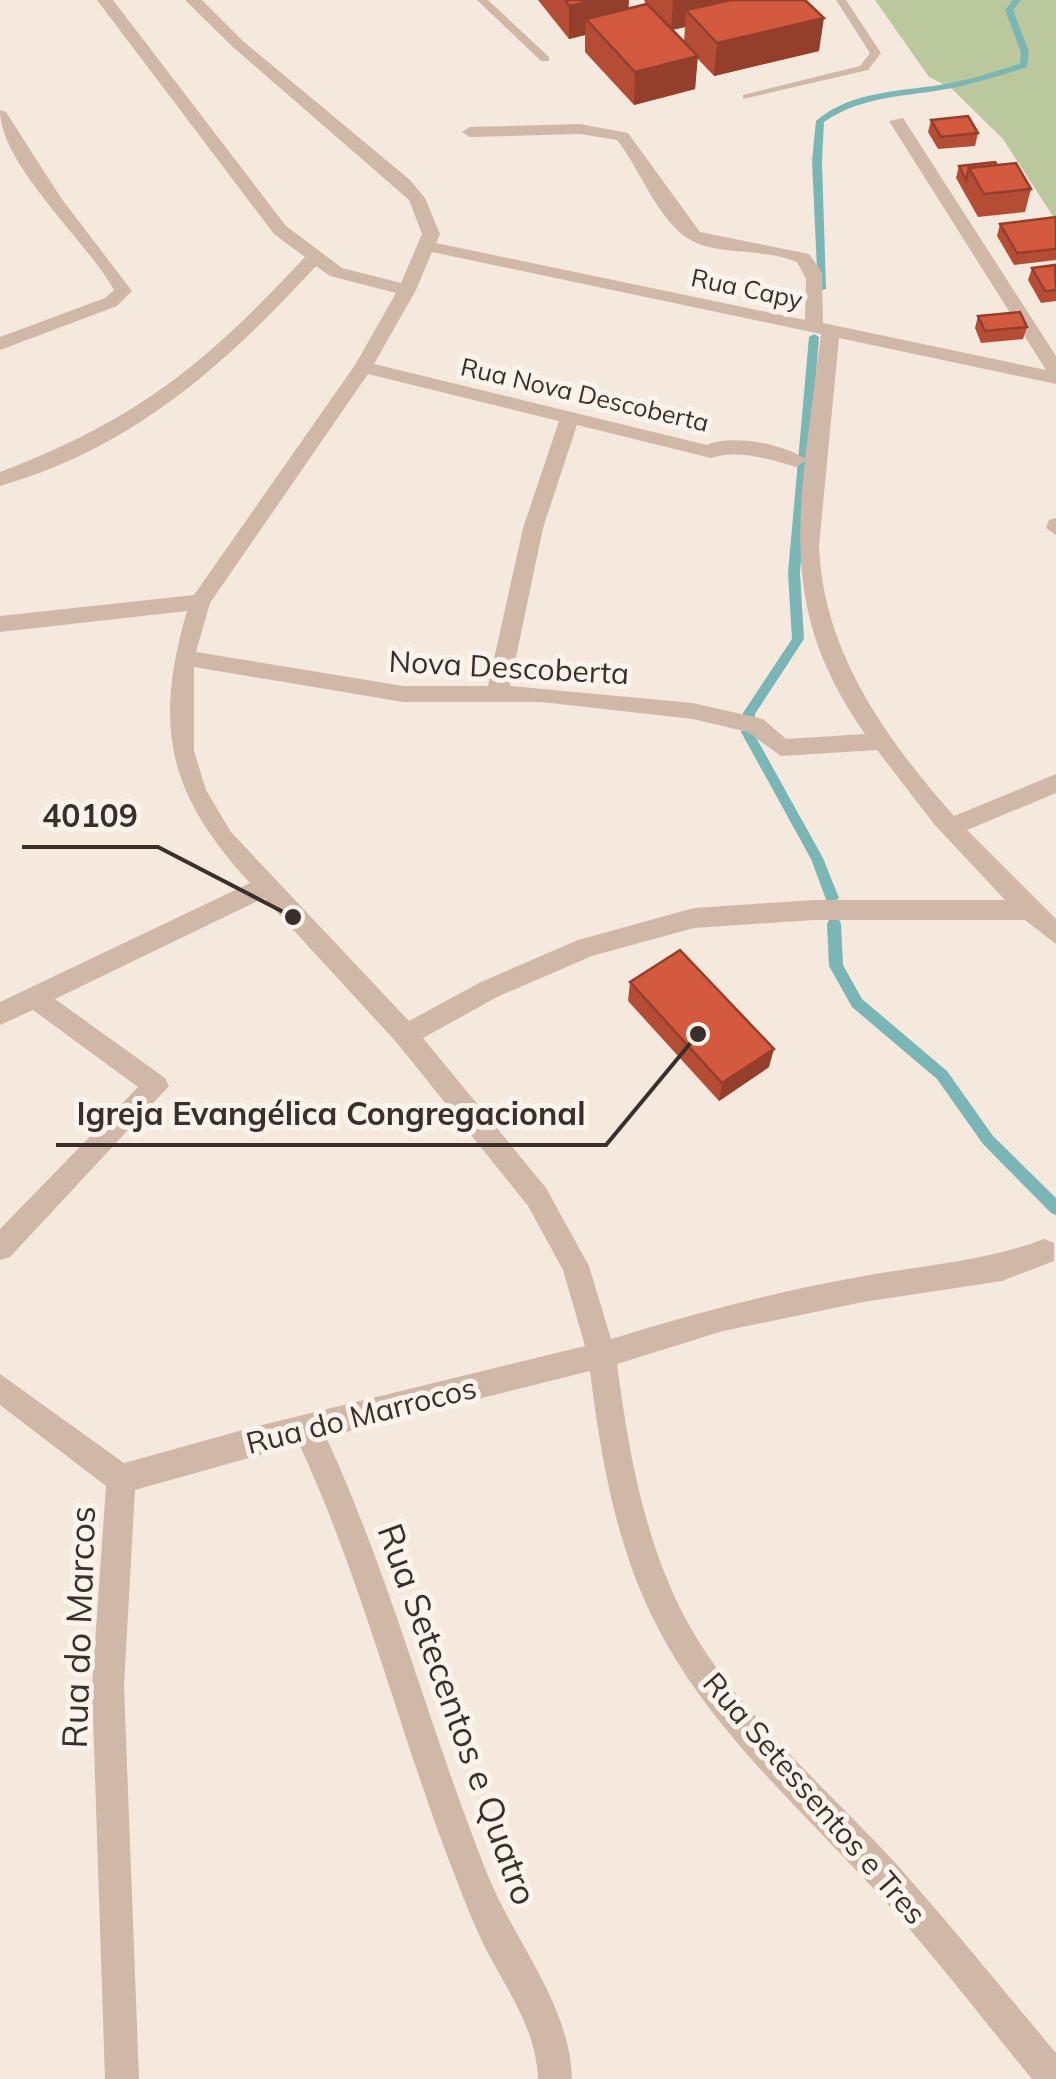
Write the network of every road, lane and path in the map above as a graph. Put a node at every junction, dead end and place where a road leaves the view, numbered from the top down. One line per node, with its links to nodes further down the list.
1 (104, 0): 11 (street)
2 (193, 0): 10 (street)
3 (482, 0): 5 (lane)
4 (841, 0): 6 (lane)
5 (545, 59)
6 (747, 97)
7 (0, 114): 14 (street)
8 (897, 121): 16 (street)
9 (470, 132): 13 (street)
10 (428, 246): 12 (street, Rua Setessentos e Tres); 13 (street, Rua Capy)
11 (314, 258): 12 (street); 19 (street)
12 (407, 290): 15 (street, Rua Setessentos e Tres)
13 (822, 330): 16 (street, Rua Capy); 24 (street)
14 (0, 344)
15 (363, 367): 17 (street, Rua Nova Descoberta); 20 (street, Rua Setessentos e Tres)
16 (1056, 374)
17 (570, 416): 18 (street, Rua Nova Descoberta); 23 (street)
18 (796, 460)
19 (0, 479)
20 (200, 602): 21 (street); 22 (street, Rua Setessentos e Tres)
21 (0, 624)
22 (184, 658): 23 (street, Nova Descoberta); 27 (street, Rua Setessentos e Tres)
23 (496, 694): 24 (street, Nova Descoberta)
24 (882, 741): 26 (street)
25 (1056, 783): 26 (street)
26 (952, 827): 28 (street)
27 (268, 886): 30 (street); 32 (street, Rua Setessentos e Tres)
28 (1029, 910): 29 (street); 32 (street)
29 (1056, 934)
30 (34, 998): 31 (street); 33 (street)
31 (0, 1014)
32 (406, 1034): 35 (street, Rua Setessentos e Tres)
33 (0, 1248)
34 (1044, 1252): 35 (street, Rua do Marrocos)
35 (602, 1355): 37 (street, Rua do Marrocos); 41 (street, Rua Setessentos e Tres)
36 (0, 1388): 38 (street, Rua do Marcos)
37 (307, 1429): 38 (street, Rua do Marrocos); 40 (street, Rua Setecentos e Quatro)
38 (121, 1479): 39 (street, Rua do Marcos)
39 (122, 2079)
40 (555, 2079)
41 (1055, 2079)

